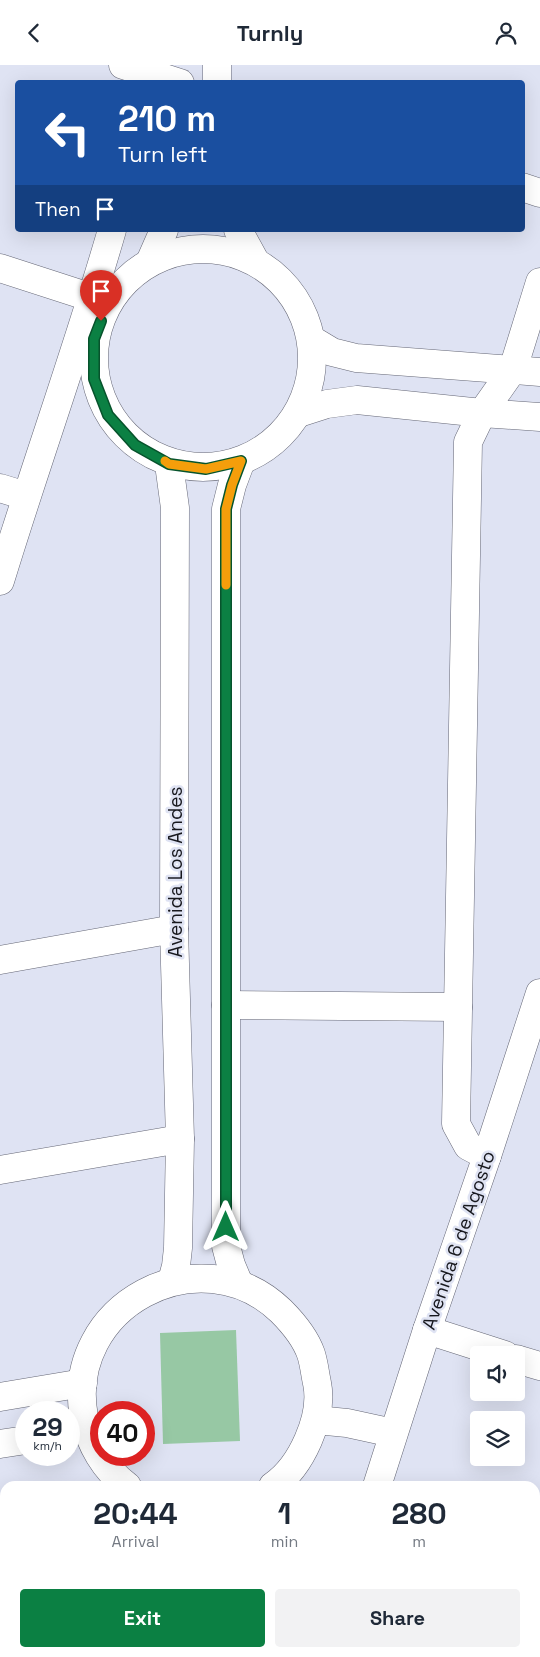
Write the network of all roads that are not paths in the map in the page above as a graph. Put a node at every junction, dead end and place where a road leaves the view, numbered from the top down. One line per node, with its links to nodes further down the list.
1 (123, 65): 3 (street)
2 (217, 65): 4 (street)
3 (168, 78)
4 (217, 80)
5 (525, 188): 6 (street)
6 (540, 193)
7 (112, 232): 14 (street)
8 (163, 232): 11 (street)
9 (239, 232): 10 (street)
10 (255, 261): 11 (street); 15 (street)
11 (150, 262): 14 (street)
12 (0, 268): 14 (street)
13 (540, 282): 16 (street)
14 (100, 300): 22 (street); 24 (street)
15 (312, 341): 16 (street); 18 (street)
16 (513, 369): 17 (street); 19 (street)
17 (540, 371)
18 (298, 413): 19 (street); 21 (street)
19 (482, 413): 20 (street); 30 (street)
20 (540, 417)
21 (241, 461): 22 (street); 29 (street)
22 (169, 464): 26 (street, Avenida Los Andes)
23 (0, 487): 24 (street)
24 (26, 496): 25 (street)
25 (0, 581)
26 (174, 929): 27 (street); 31 (street, Avenida Los Andes)
27 (0, 959)
28 (540, 993): 32 (street, Avenida 6 de Agosto)
29 (226, 1005): 30 (street); 35 (street)
30 (458, 1007): 32 (street)
31 (180, 1139): 33 (street); 34 (street, Avenida Los Andes)
32 (487, 1157): 36 (street, Avenida 6 de Agosto)
33 (0, 1170)
34 (172, 1281): 35 (street); 40 (street)
35 (239, 1284): 43 (street)
36 (427, 1330): 37 (street); 45 (street, Avenida 6 de Agosto)
37 (477, 1346)
38 (525, 1362): 39 (street)
39 (540, 1366)
40 (83, 1383): 41 (street); 42 (street)
41 (0, 1397)
42 (80, 1418)
43 (316, 1420): 45 (street); 49 (street)
44 (80, 1432): 48 (street)
45 (393, 1433): 50 (street, Avenida 6 de Agosto)
46 (15, 1442): 47 (street)
47 (0, 1444)
48 (120, 1481)
49 (280, 1481)
50 (379, 1481)

